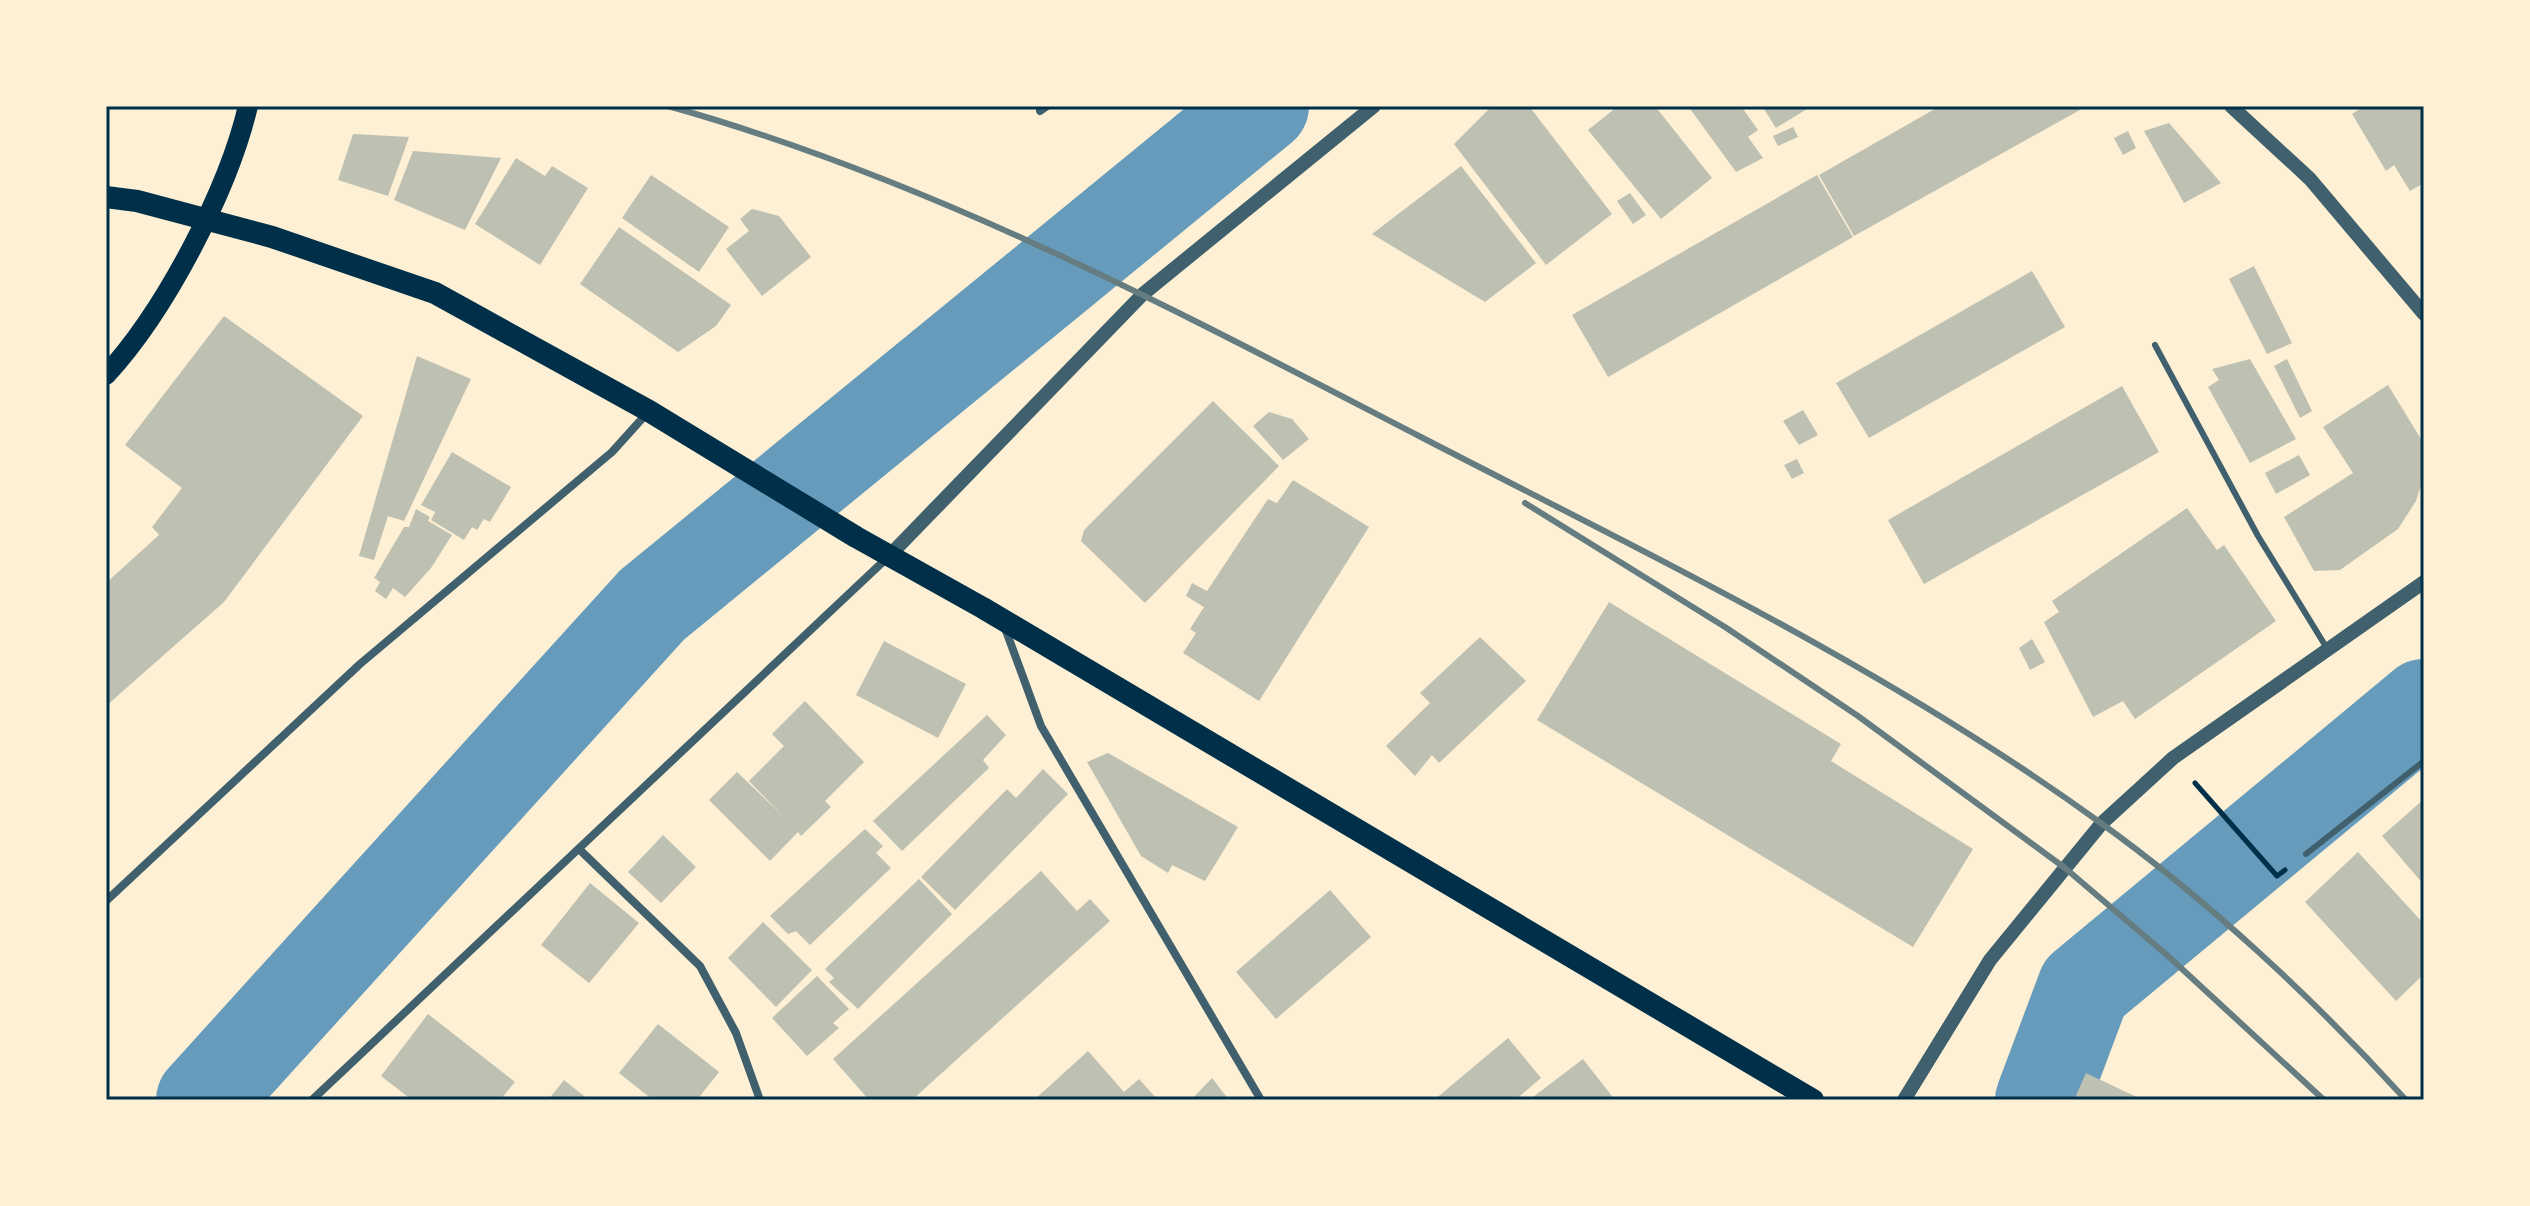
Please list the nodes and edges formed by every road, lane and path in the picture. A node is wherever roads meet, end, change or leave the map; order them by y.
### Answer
1 (248, 106) edge
2 (1374, 106) edge
3 (2231, 106) edge
4 (106, 197) edge
5 (2424, 314) edge
6 (2155, 345) dead end
7 (106, 375) edge
8 (649, 411) junction
9 (891, 554) junction
10 (2424, 582) edge
11 (1002, 620) junction
12 (2328, 650) junction
13 (2424, 761) edge
14 (2201, 790) dead end
15 (580, 850) junction
16 (2306, 854) dead end
17 (2270, 867) dead end
18 (106, 901) edge
19 (312, 1100) edge
20 (760, 1100) edge
21 (1261, 1100) edge
22 (1813, 1100) edge
23 (1904, 1100) edge

1 - 7 main road
2 - 9 street
3 - 5 street
4 - 8 highway
6 - 12 lane
8 - 9 highway
8 - 18 street
9 - 11 highway
9 - 15 street
10 - 12 street
11 - 21 street
11 - 22 highway
12 - 23 street
13 - 16 lane
14 - 17 path
15 - 19 street
15 - 20 street

